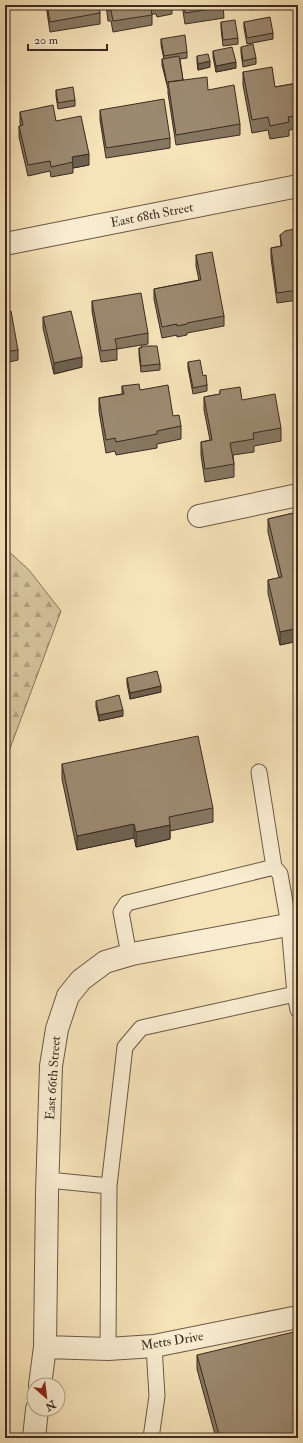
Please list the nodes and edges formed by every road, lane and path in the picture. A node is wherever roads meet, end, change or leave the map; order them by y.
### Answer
1 (298, 186) edge
2 (5, 244) edge
3 (298, 495) edge
4 (199, 516) dead end
5 (259, 772) dead end
6 (274, 867) junction
7 (294, 924) edge
8 (129, 955) junction
9 (296, 994) edge
10 (298, 1010) edge
11 (48, 1180) junction
12 (109, 1186) junction
13 (298, 1317) edge
14 (154, 1346) junction
15 (44, 1347) junction
16 (108, 1349) junction
17 (41, 1377) edge
18 (36, 1417) edge
19 (34, 1438) edge
20 (152, 1438) edge

1 - 2 street, East 68th Street
3 - 4 street
5 - 6 lane
6 - 7 lane
6 - 8 lane
7 - 8 street, East 66th Street
7 - 9 lane
8 - 11 street, East 66th Street
9 - 10 lane
9 - 12 lane
11 - 12 lane
11 - 15 street, East 66th Street
12 - 16 lane
13 - 14 street, Metts Drive
14 - 16 street, Metts Drive
14 - 20 lane
15 - 16 street, Metts Drive
15 - 17 street, East 66th Street
18 - 19 street

